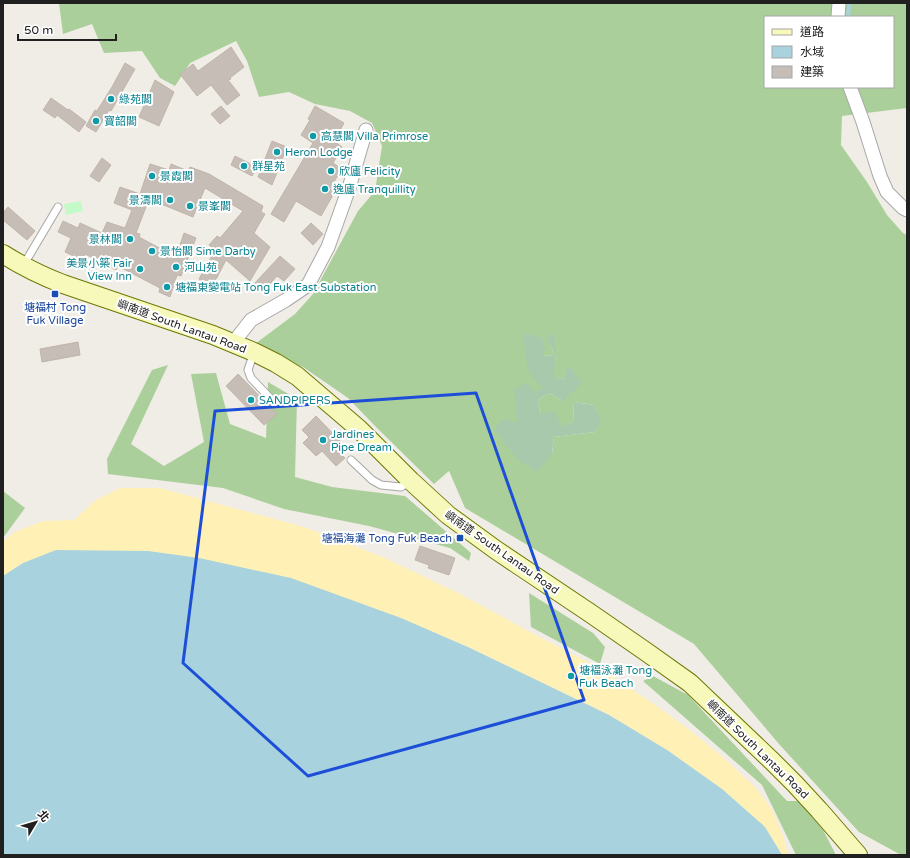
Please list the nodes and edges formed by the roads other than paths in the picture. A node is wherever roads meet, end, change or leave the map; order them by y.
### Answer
1 (839, 3) edge
2 (838, 16) edge
3 (850, 88) edge
4 (366, 130) dead end
5 (58, 208) dead end
6 (907, 210) edge
7 (3, 254) edge
8 (23, 266) junction
9 (233, 343) junction
10 (254, 352) junction
11 (271, 399) dead end
12 (351, 460) dead end
13 (411, 481) junction
14 (858, 855) edge

1 - 2 street
3 - 6 street
4 - 9 street
5 - 8 lane
7 - 8 main road, 嶼南道 South Lantau Road
8 - 9 main road, 嶼南道 South Lantau Road
9 - 10 main road, 嶼南道 South Lantau Road
10 - 11 lane
10 - 13 main road, 嶼南道 South Lantau Road
12 - 13 lane
13 - 14 main road, 嶼南道 South Lantau Road

